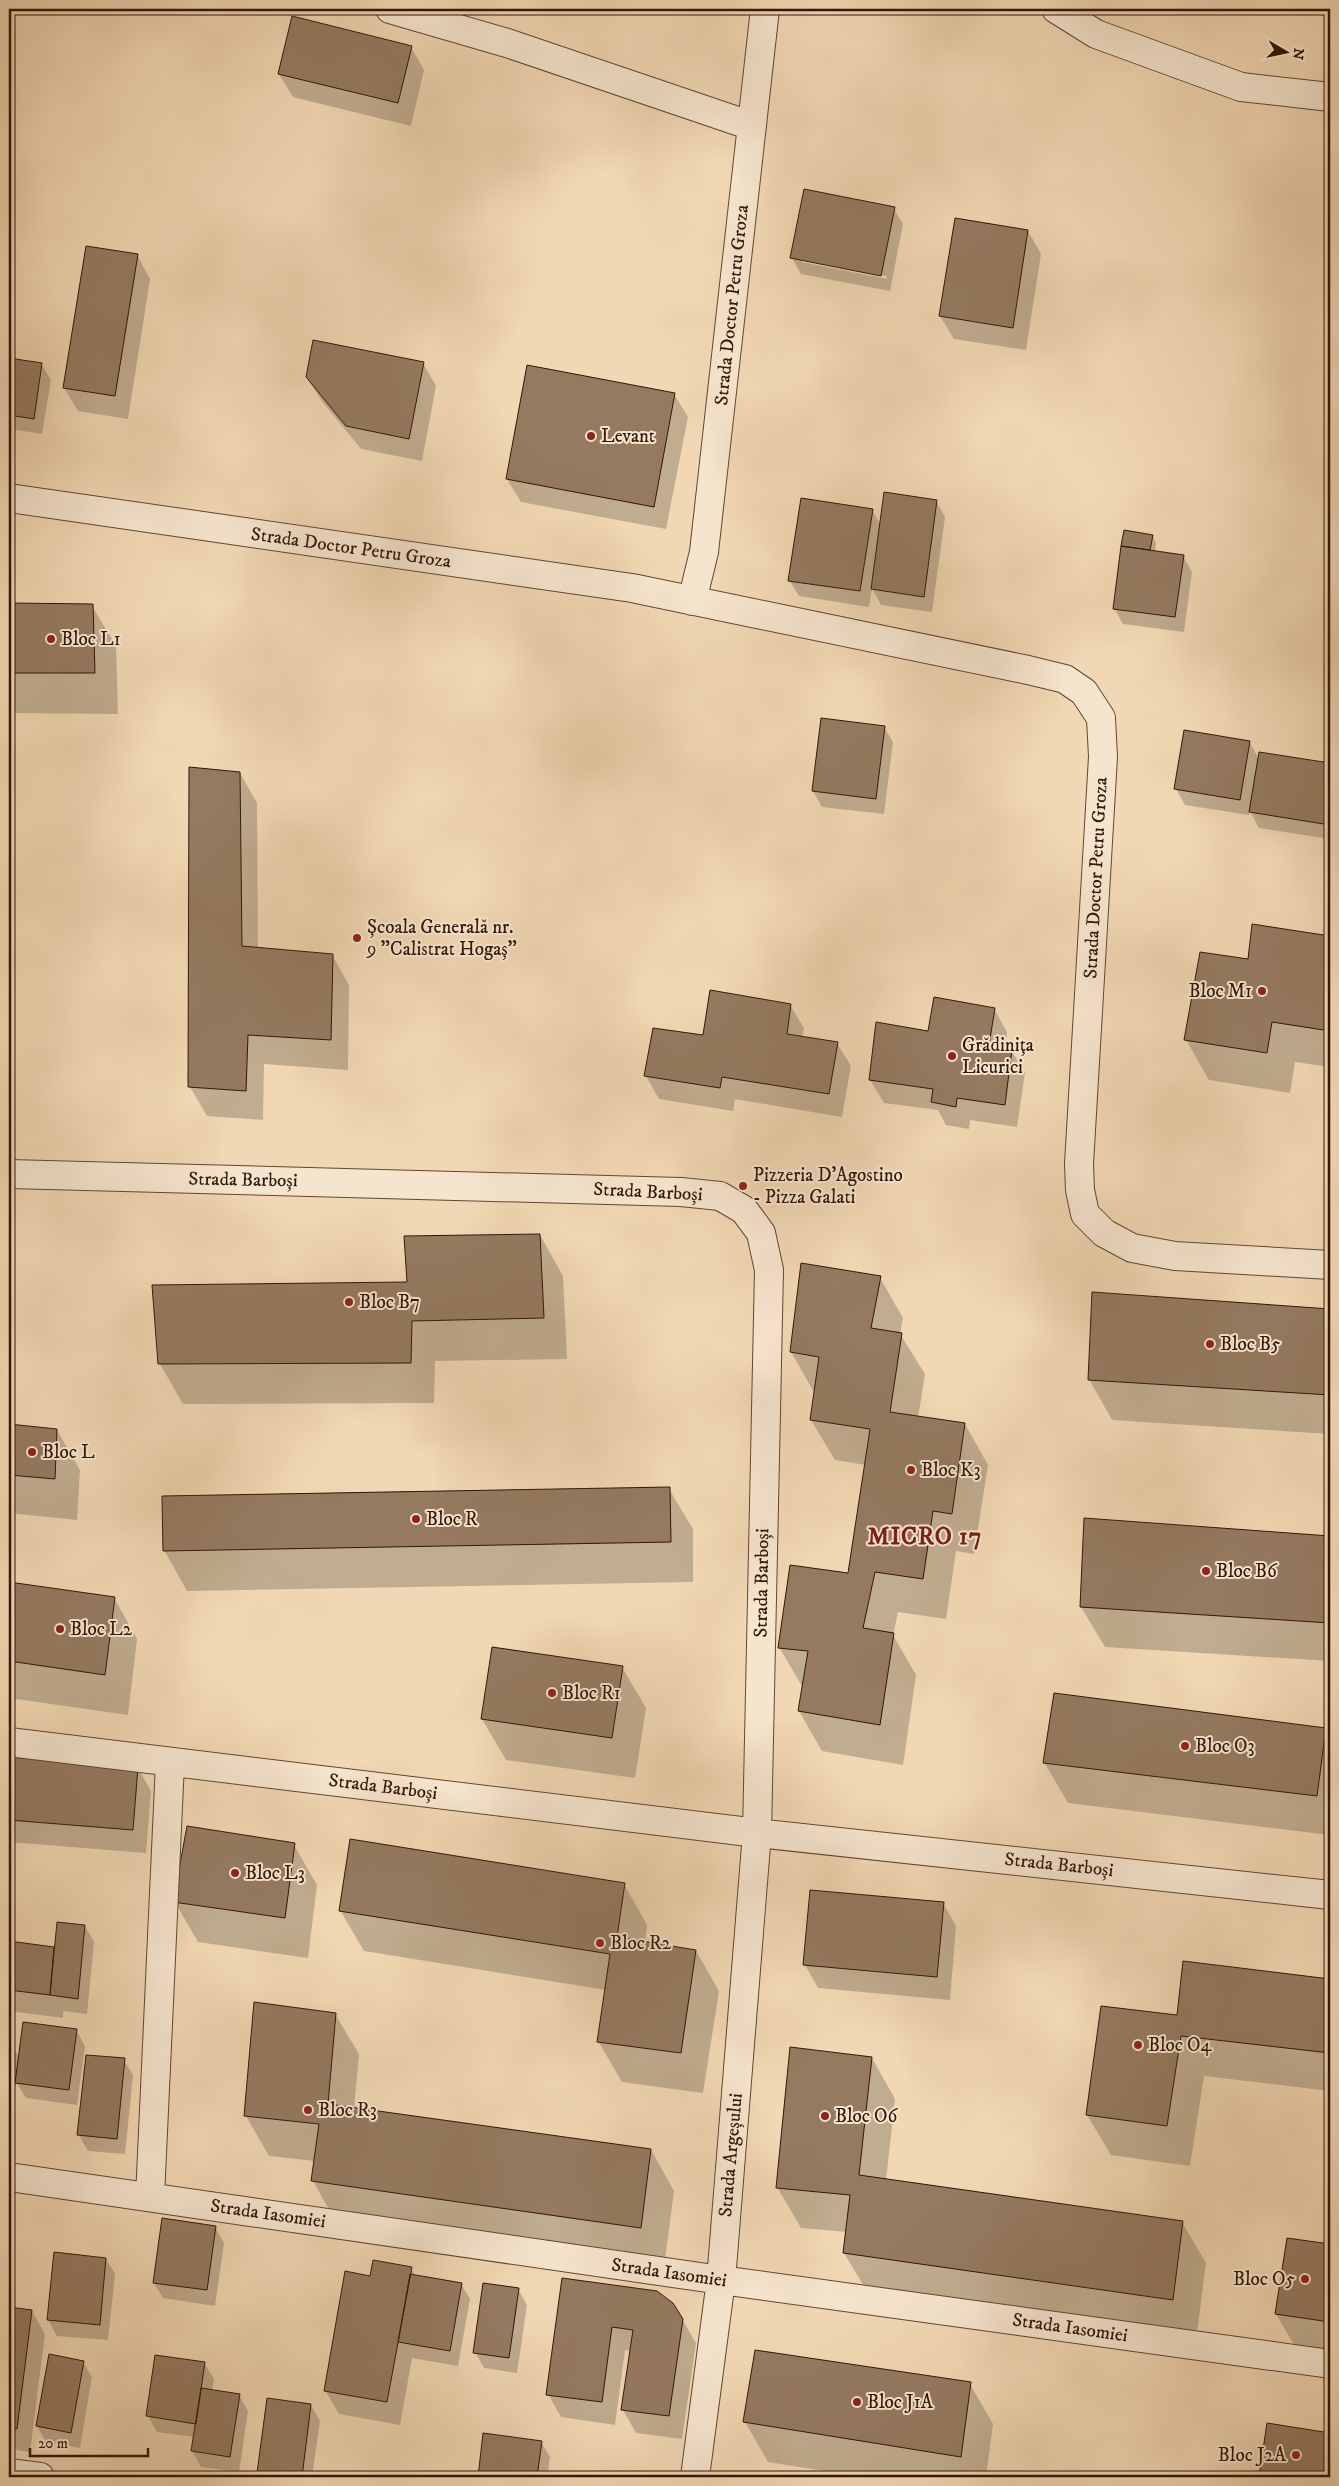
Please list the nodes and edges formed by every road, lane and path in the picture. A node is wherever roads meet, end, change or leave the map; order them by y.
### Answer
1 (390, 9) edge
2 (765, 9) edge
3 (1056, 9) edge
4 (1330, 97) edge
5 (752, 126) junction
6 (9, 498) edge
7 (692, 601) junction
8 (9, 1174) edge
9 (1330, 1265) edge
10 (9, 1742) edge
11 (170, 1762) junction
12 (757, 1833) junction
13 (1330, 1895) edge
14 (9, 2177) edge
15 (150, 2197) junction
16 (721, 2280) junction
17 (1330, 2364) edge
18 (9, 2472) edge
19 (40, 2477) edge
20 (696, 2477) edge

1 - 5 street
2 - 5 street, Strada Doctor Petru Groza
3 - 4 street
5 - 7 street, Strada Doctor Petru Groza
6 - 7 street, Strada Doctor Petru Groza
7 - 9 street, Strada Doctor Petru Groza
8 - 12 street, Strada Barboși
10 - 11 street, Strada Barboși
11 - 12 street, Strada Barboși
11 - 15 street
12 - 13 street, Strada Barboși
12 - 16 street, Strada Argeșului
14 - 15 street, Strada Iasomiei
15 - 16 street, Strada Iasomiei
16 - 17 street, Strada Iasomiei
16 - 20 street, Strada Argeșului
18 - 19 street

